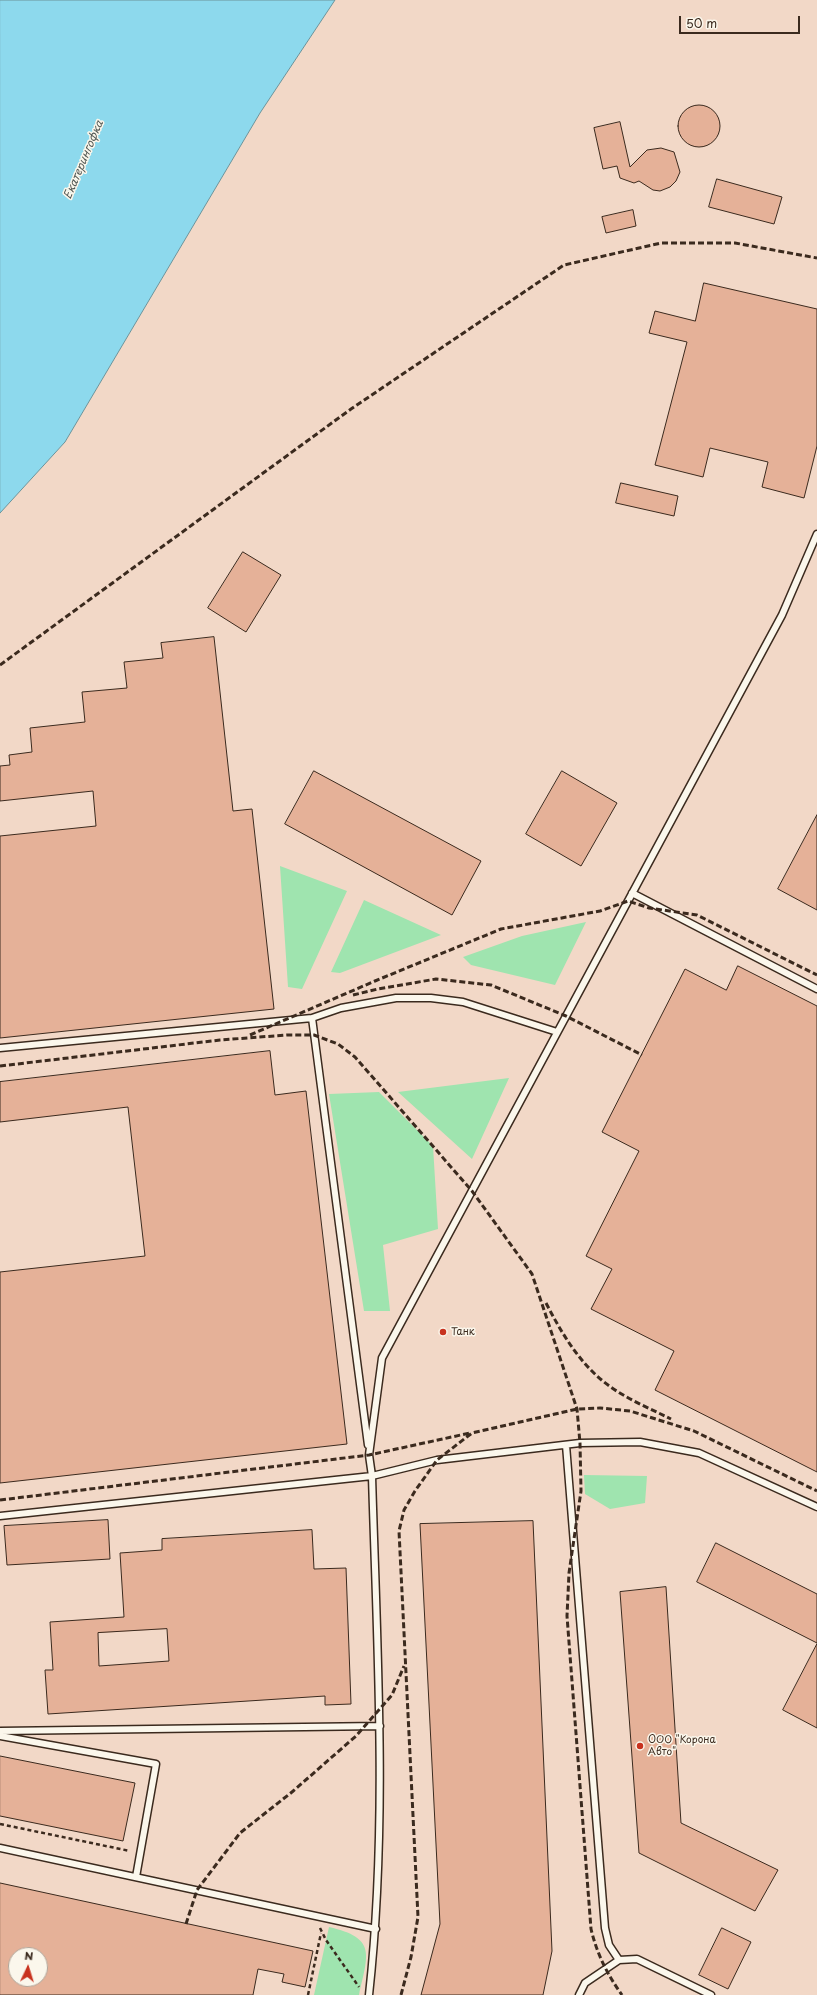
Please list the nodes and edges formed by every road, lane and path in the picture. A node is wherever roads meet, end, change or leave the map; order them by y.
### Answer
1 (817, 534) edge
2 (632, 893) junction
3 (817, 988) edge
4 (312, 1018) junction
5 (557, 1032) junction
6 (0, 1048) edge
7 (566, 1445) junction
8 (370, 1455) junction
9 (372, 1476) junction
10 (817, 1508) edge
11 (0, 1516) edge
12 (380, 1726) junction
13 (0, 1731) edge
14 (0, 1736) edge
15 (0, 1824) edge
16 (0, 1848) edge
17 (141, 1853) junction
18 (136, 1877) junction
19 (318, 1916) junction
20 (376, 1929) junction
21 (321, 1933) junction
22 (619, 1960) junction
23 (360, 1990) dead end
24 (308, 1995) edge
25 (369, 1995) edge
26 (579, 1995) edge
27 (711, 1995) edge

1 - 2 lane
2 - 3 lane
2 - 5 lane
4 - 5 lane
4 - 6 lane
4 - 8 lane
5 - 8 lane
7 - 9 lane
7 - 10 lane
7 - 22 lane
8 - 9 lane
9 - 11 lane
9 - 12 lane
12 - 13 lane
12 - 20 lane
14 - 17 lane
15 - 17 path
16 - 18 lane
17 - 18 lane
18 - 19 lane
19 - 20 lane
19 - 21 path
20 - 25 lane
21 - 23 path
21 - 24 path
22 - 26 lane
22 - 27 lane

